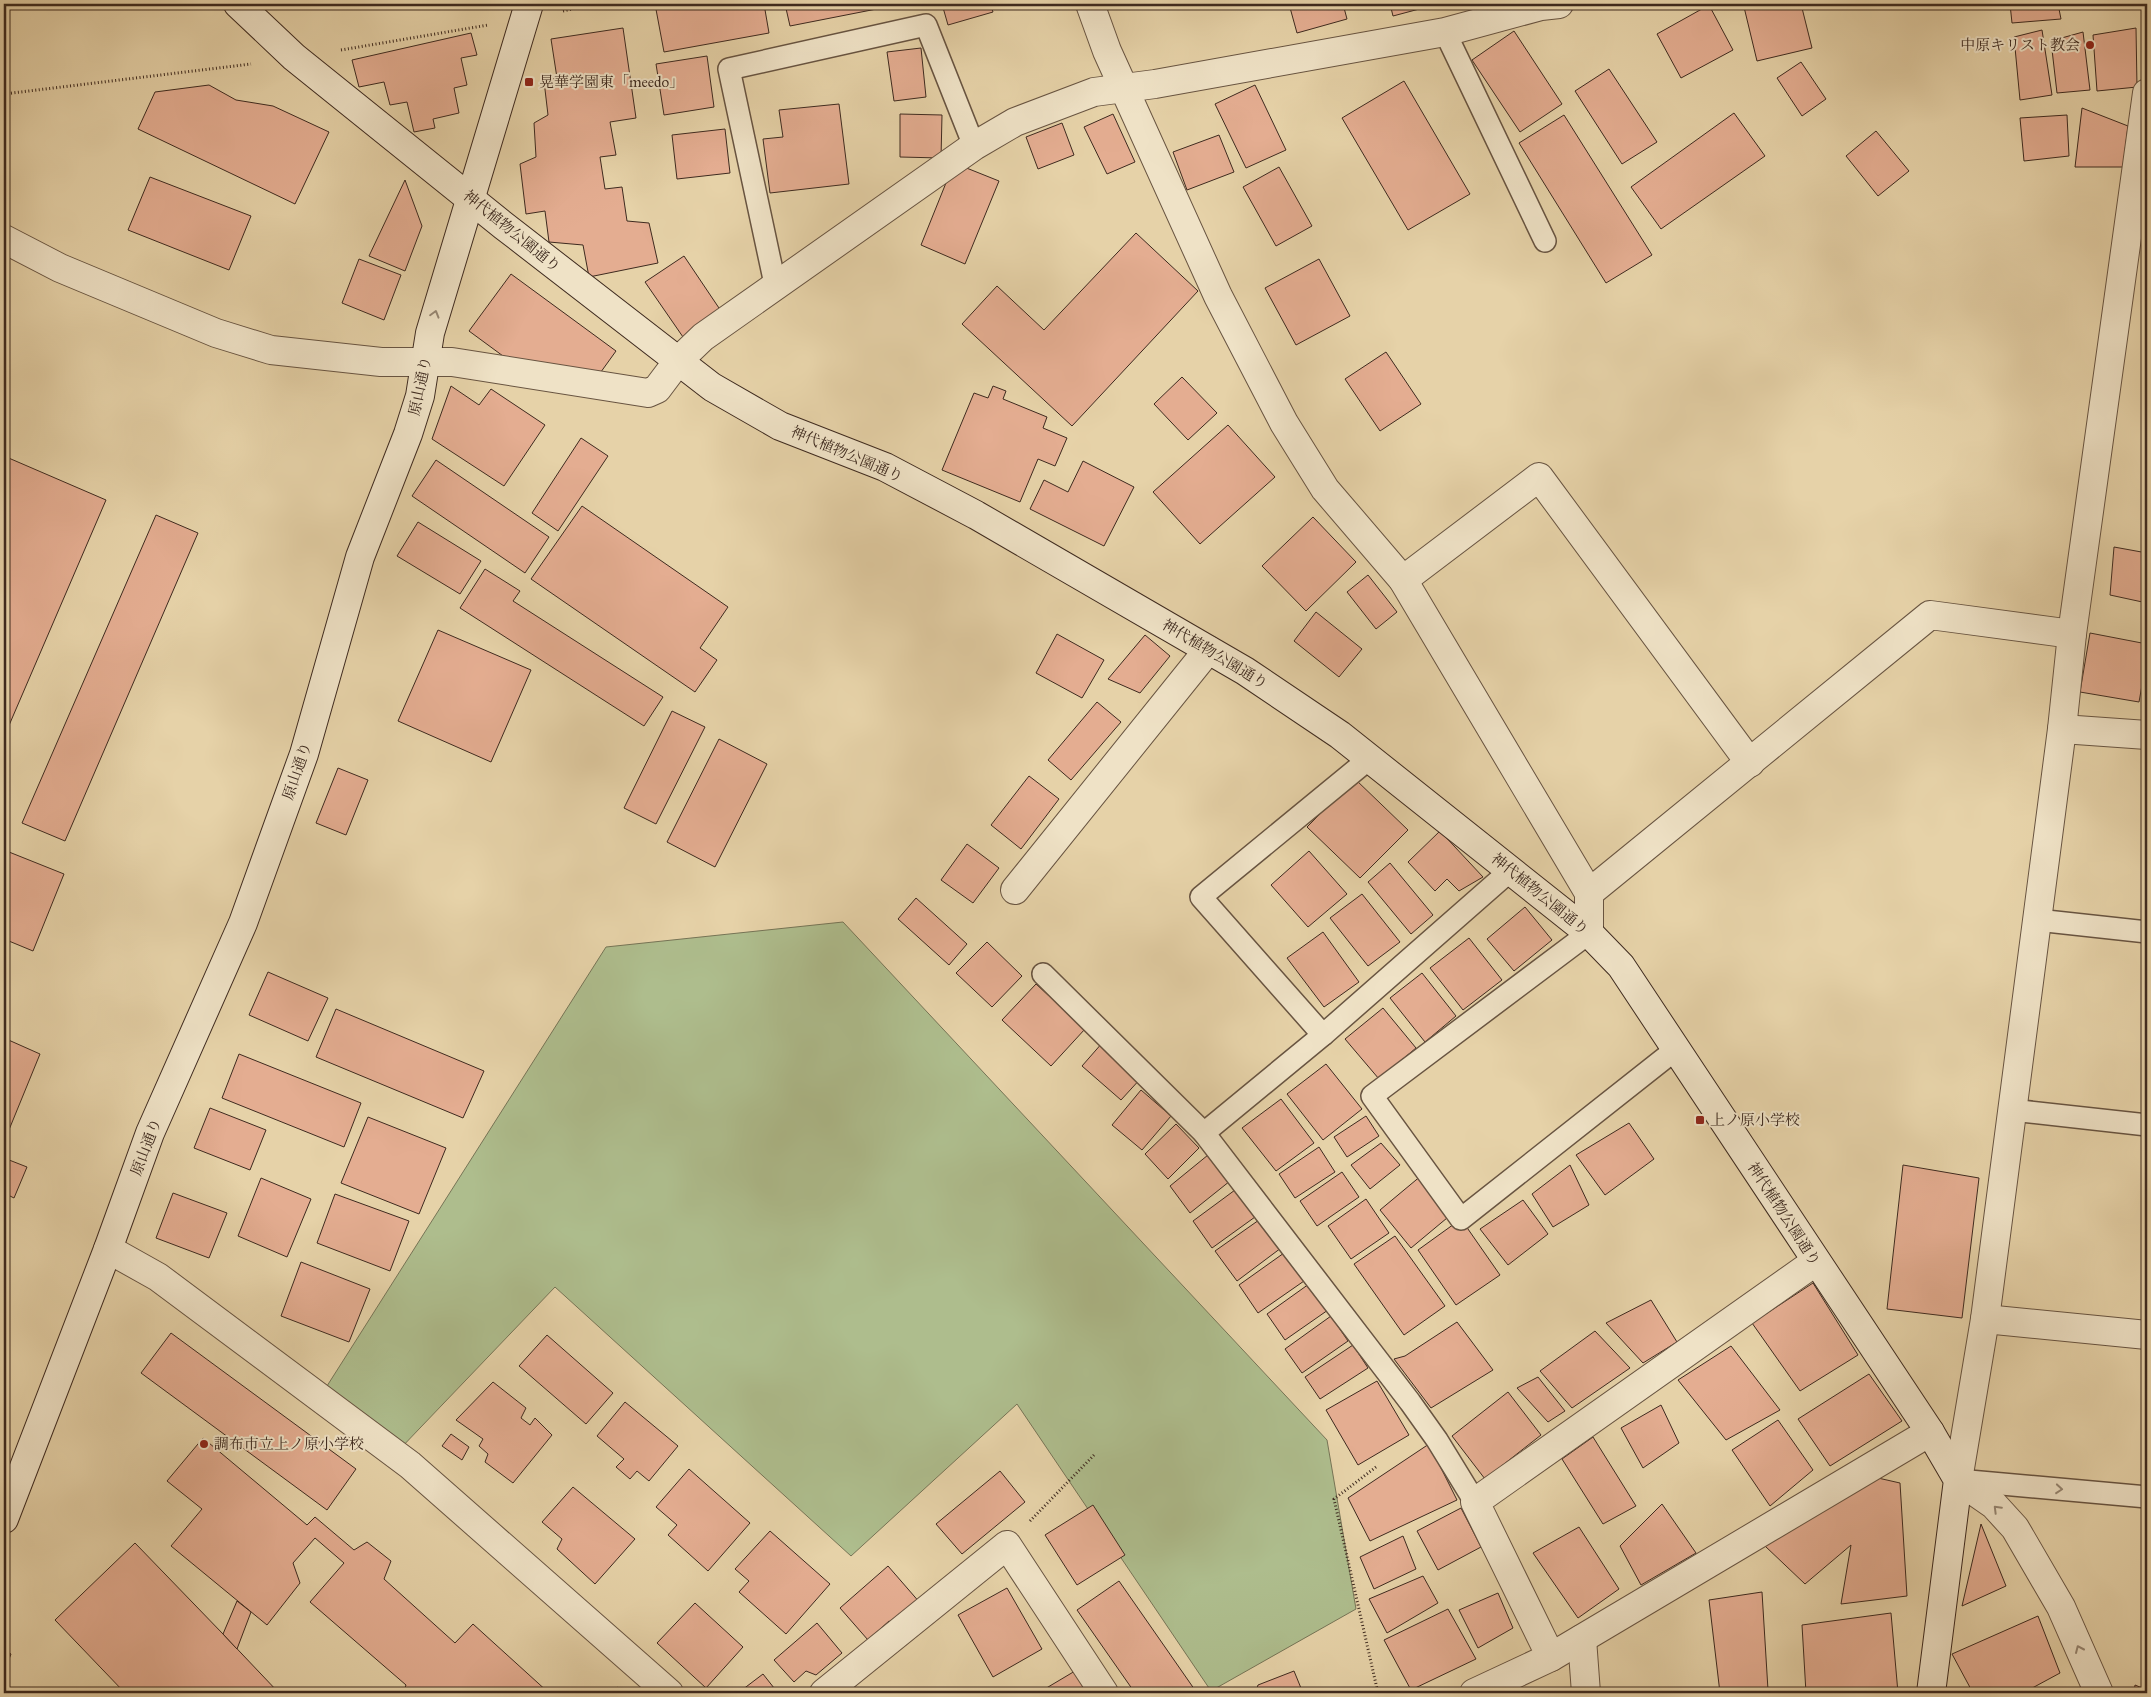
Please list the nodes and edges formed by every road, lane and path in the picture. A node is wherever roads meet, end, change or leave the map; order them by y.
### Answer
1 (238, 4) edge
2 (529, 4) edge
3 (1090, 4) edge
4 (1559, 4) edge
5 (1445, 32) junction
6 (1123, 87) junction
7 (2147, 92) edge
8 (974, 146) junction
9 (2141, 172) edge
10 (470, 197) junction
11 (4, 239) edge
12 (1546, 242) dead end
13 (775, 284) junction
14 (678, 361) junction
15 (426, 362) junction
16 (1403, 580) junction
17 (2072, 634) junction
18 (1208, 650) junction
19 (2062, 729) junction
20 (2147, 735) edge
21 (1369, 759) junction
22 (1750, 763) junction
23 (1512, 870) junction
24 (1015, 890) dead end
25 (1589, 893) junction
26 (2036, 920) junction
27 (2147, 932) edge
28 (1589, 933) junction
29 (1043, 974) dead end
30 (1323, 1035) junction
31 (1676, 1050) junction
32 (2012, 1110) junction
33 (2147, 1126) edge
34 (1204, 1133) junction
35 (108, 1250) junction
36 (1815, 1262) junction
37 (1984, 1319) junction
38 (2147, 1335) edge
39 (1930, 1432) junction
40 (1094, 1455) dead end
41 (1376, 1467) dead end
42 (1958, 1480) junction
43 (2147, 1497) edge
44 (1474, 1502) junction
45 (4, 1519) edge
46 (1007, 1544) junction
47 (1582, 1638) junction
48 (1551, 1657) junction
49 (668, 1693) edge
50 (824, 1693) edge
51 (1104, 1693) edge
52 (1378, 1693) edge
53 (1474, 1693) edge
54 (1586, 1693) edge
55 (1932, 1693) edge
56 (2099, 1693) edge

1 - 10 street, 神代植物公園通り
2 - 10 street, 原山通り
3 - 6 street
4 - 5 street
5 - 6 street
5 - 12 lane
6 - 8 street
6 - 16 street
7 - 9 street
8 - 13 street
8 - 13 lane
9 - 17 street
10 - 14 street, 神代植物公園通り
15 -> 10 street, 原山通り
11 - 15 street
13 - 14 street
14 - 15 street
14 - 18 street, 神代植物公園通り
15 - 35 street, 原山通り
16 - 22 street
16 - 25 street
17 - 19 street
17 - 22 street
18 - 21 street, 神代植物公園通り
18 - 24 street
19 - 20 street
19 - 26 street
21 - 23 street, 神代植物公園通り
21 - 30 lane
22 - 25 street
23 - 28 street, 神代植物公園通り
23 - 30 lane
25 - 28 street
26 - 27 lane
26 - 32 street
28 - 31 street, 神代植物公園通り
28 - 31 lane
29 - 34 lane
30 - 34 lane
31 - 36 street, 神代植物公園通り
32 - 33 lane
32 - 37 street
34 - 44 lane
35 - 45 street, 原山通り
35 - 49 street
36 - 39 street, 神代植物公園通り
36 - 44 street
37 - 38 street
37 - 42 street
39 - 42 street, 神代植物公園通り
39 - 47 street
40 - 46 path
41 - 52 path
42 -> 43 lane
42 - 55 street
56 -> 42 street
44 - 48 street
46 - 50 street
46 - 51 street
47 - 48 street
47 - 54 street
48 - 53 street

